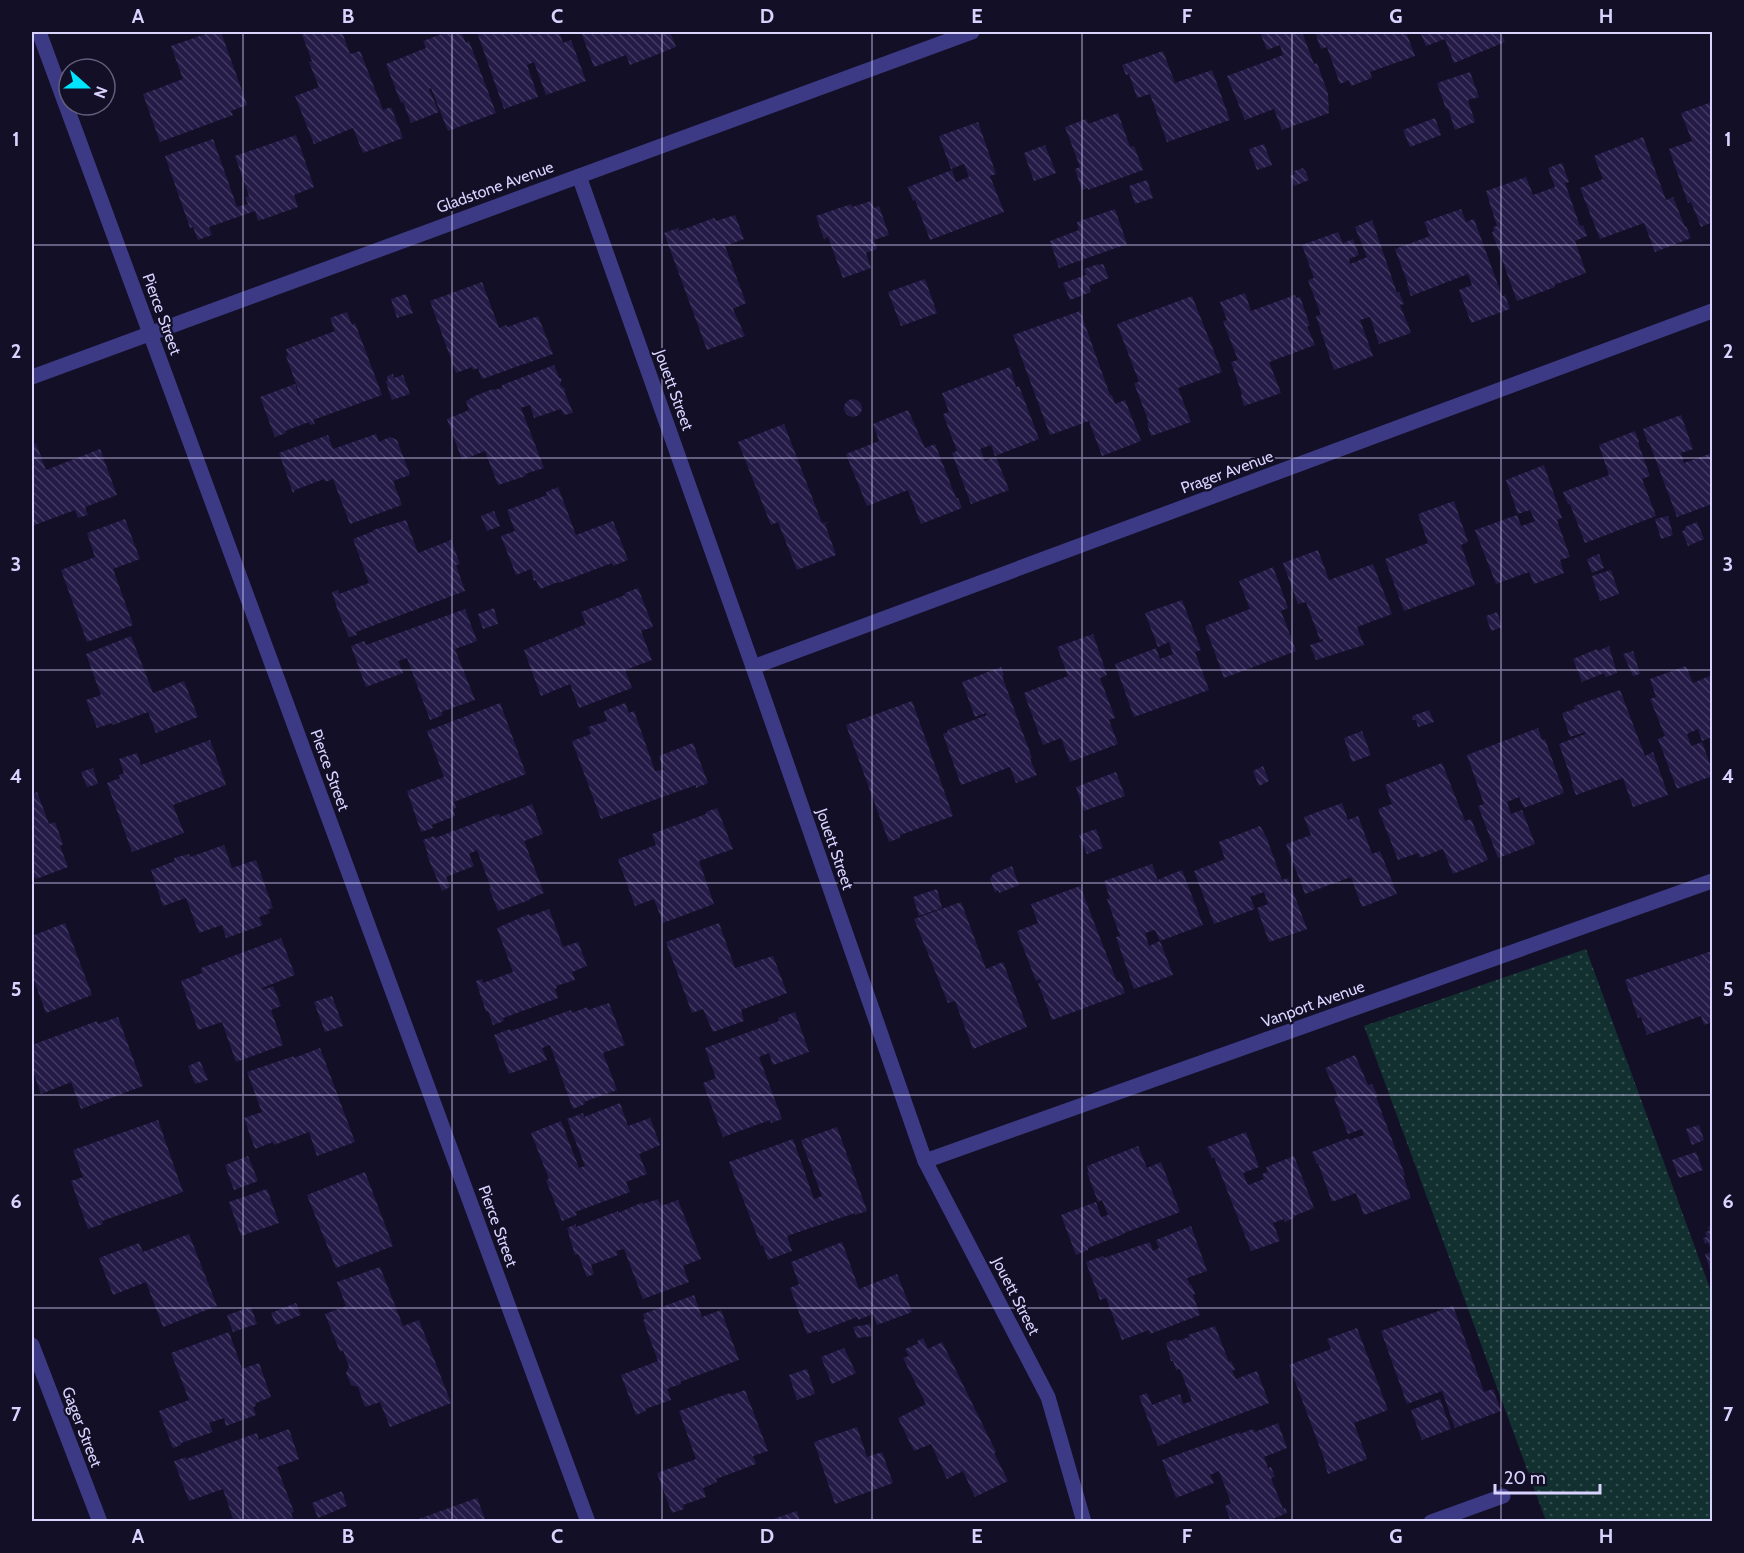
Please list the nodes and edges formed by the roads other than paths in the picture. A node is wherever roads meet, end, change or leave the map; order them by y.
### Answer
1 (39, 32) edge
2 (972, 32) edge
3 (579, 176) junction
4 (1713, 311) edge
5 (150, 333) junction
6 (32, 377) edge
7 (753, 667) junction
8 (1713, 880) edge
9 (925, 1161) junction
10 (32, 1346) edge
11 (1503, 1496) dead end
12 (100, 1521) edge
13 (588, 1521) edge
14 (1084, 1521) edge
15 (1431, 1521) edge

1 - 5 street, Pierce Street
2 - 3 street, Gladstone Avenue
3 - 5 street, Gladstone Avenue
3 - 7 street, Jouett Street
4 - 7 street, Prager Avenue
5 - 6 street, Gladstone Avenue
5 - 13 street, Pierce Street
7 - 9 street, Jouett Street
8 - 9 street, Vanport Avenue
9 - 14 street, Jouett Street
10 - 12 street, Gager Street
11 - 15 street

